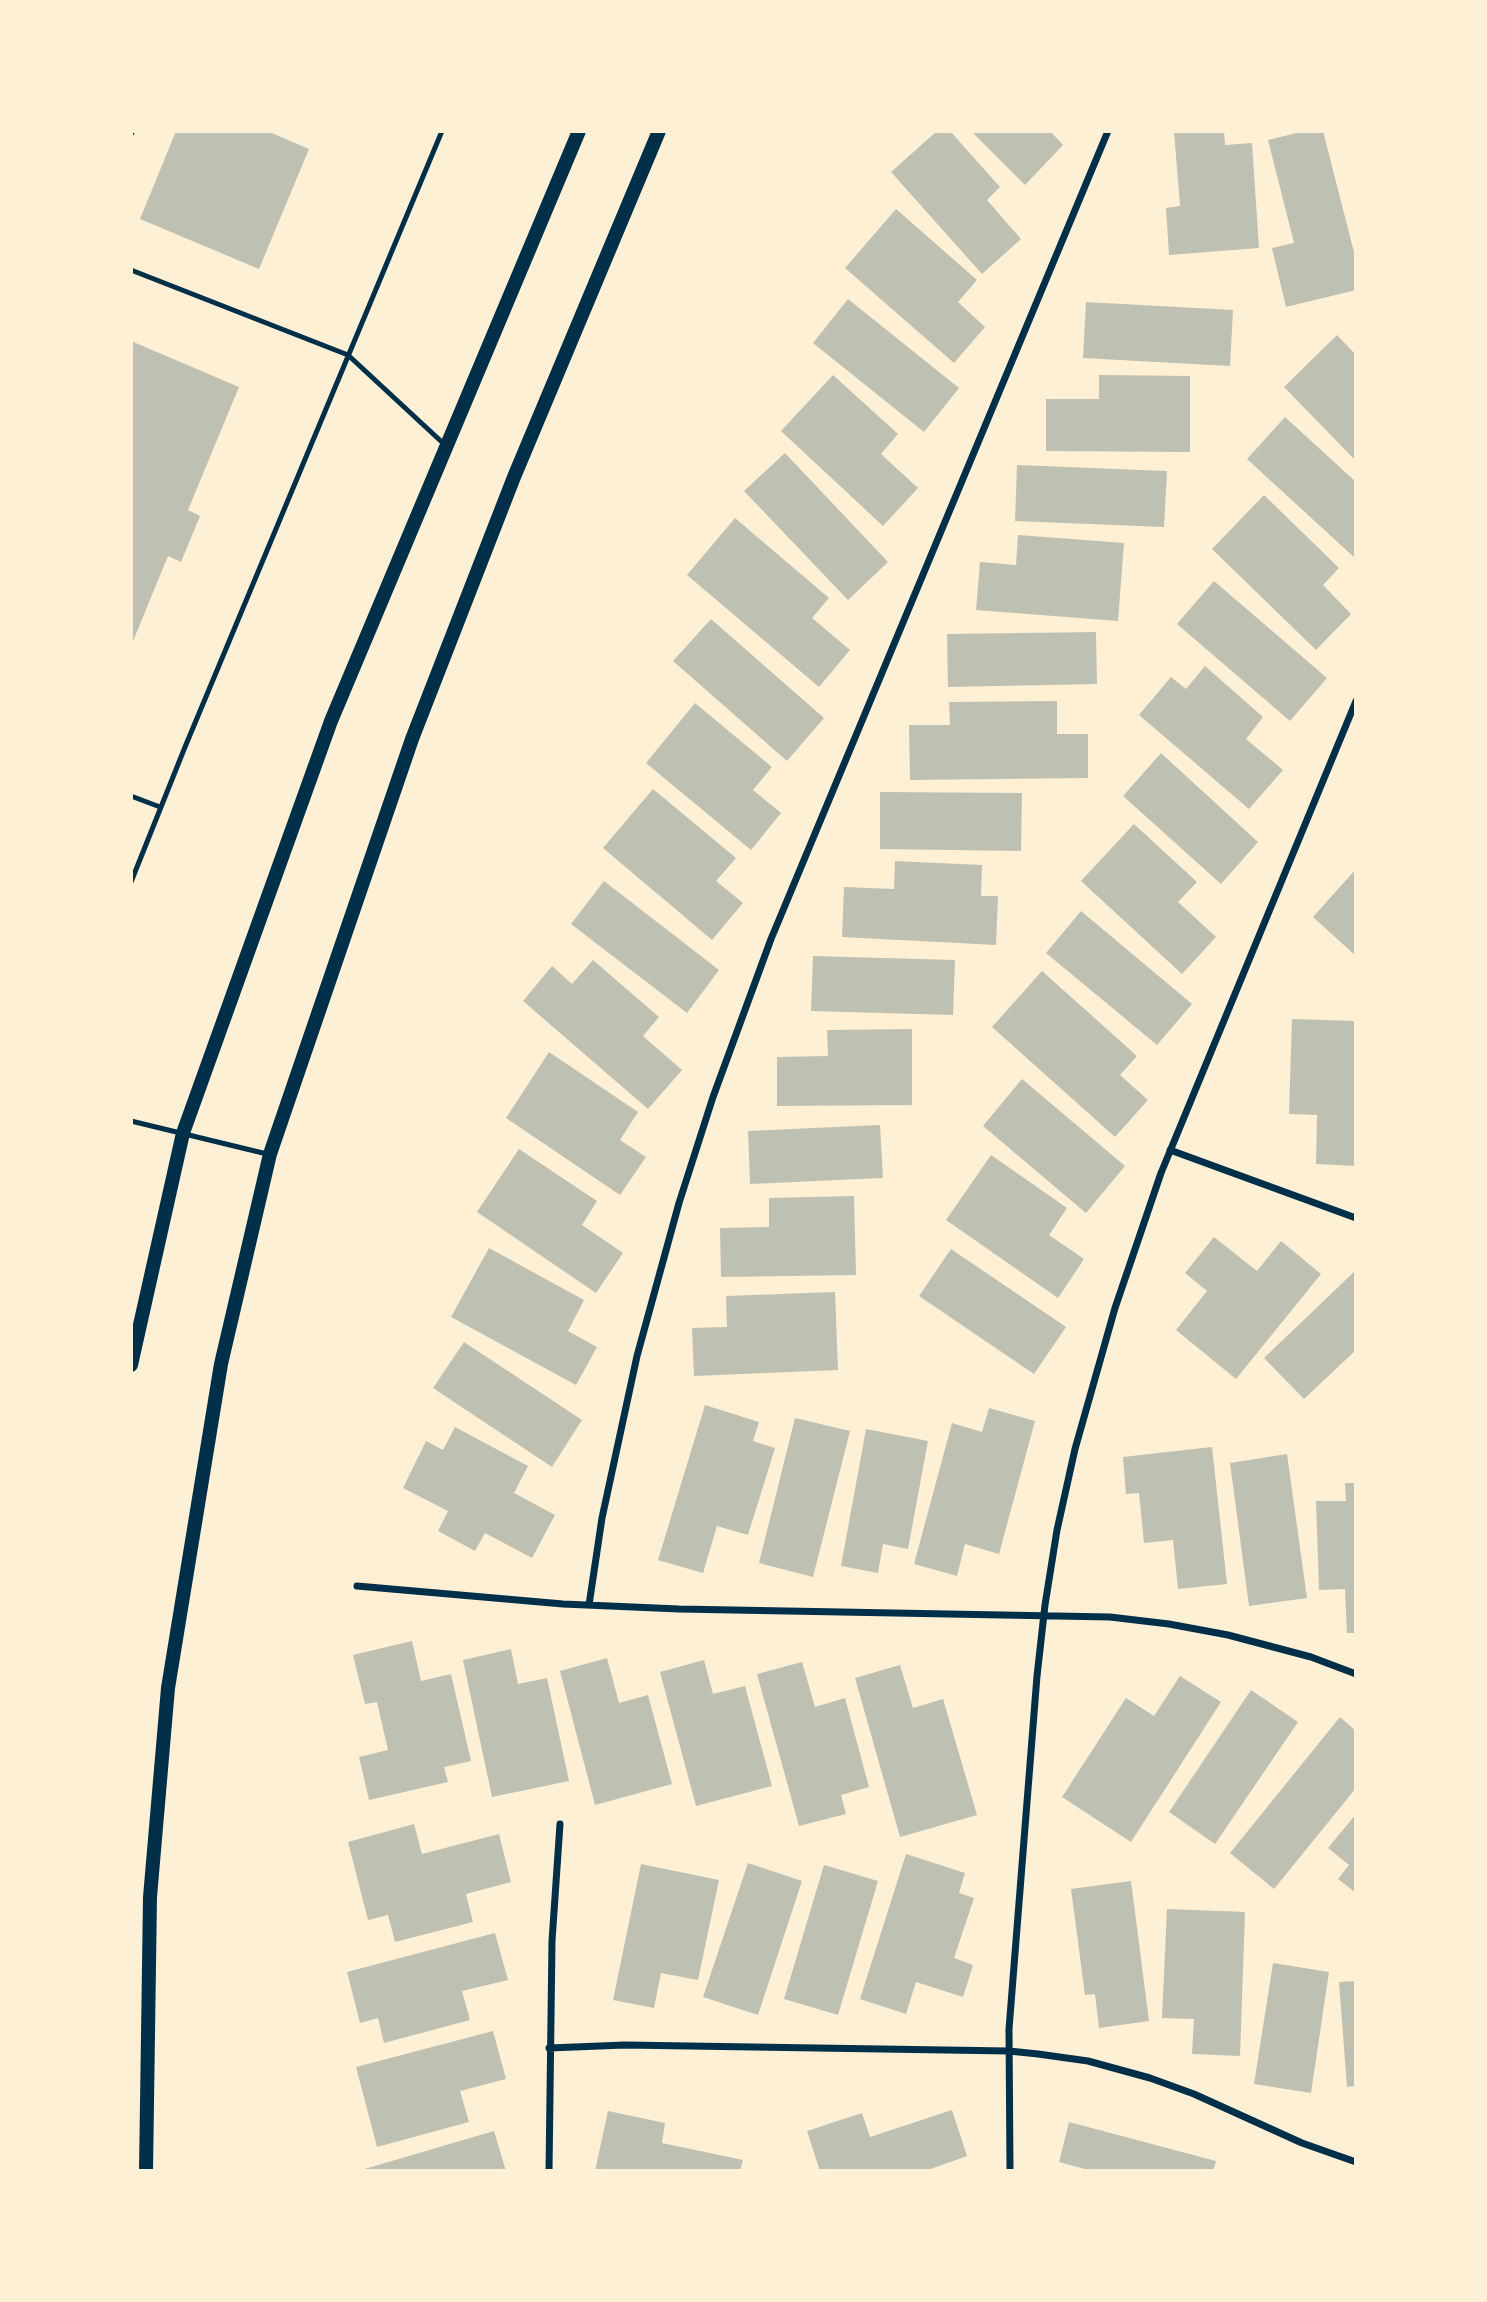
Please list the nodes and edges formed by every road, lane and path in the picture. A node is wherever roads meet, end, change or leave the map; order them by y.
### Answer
1 (442, 131) edge
2 (579, 131) edge
3 (659, 131) edge
4 (1108, 131) edge
5 (131, 270) edge
6 (348, 355) junction
7 (447, 446) junction
8 (1356, 701) edge
9 (1352, 719) edge
10 (131, 796) edge
11 (160, 807) junction
12 (131, 882) edge
13 (131, 1121) edge
14 (183, 1133) junction
15 (1170, 1150) junction
16 (270, 1154) junction
17 (1356, 1218) edge
18 (131, 1365) edge
19 (357, 1586) dead end
20 (589, 1605) junction
21 (1044, 1616) junction
22 (1356, 1674) edge
23 (560, 1824) dead end
24 (549, 2048) junction
25 (1009, 2051) junction
26 (1356, 2162) edge
27 (146, 2171) edge
28 (549, 2171) edge
29 (1010, 2171) edge

1 - 6 lane
2 - 7 main road
3 - 16 main road
4 - 20 street
5 - 6 lane
6 - 7 lane
6 - 11 lane
7 - 14 main road
8 - 9 street
9 - 15 street
10 - 11 lane
11 - 12 lane
13 - 14 lane
14 - 16 lane
14 - 18 main road
15 - 17 street
15 - 21 street
16 - 27 main road
19 - 20 street
20 - 21 street
21 - 22 street
21 - 25 street
23 - 24 street
24 - 25 street
24 - 28 street
25 - 26 street
25 - 29 street

